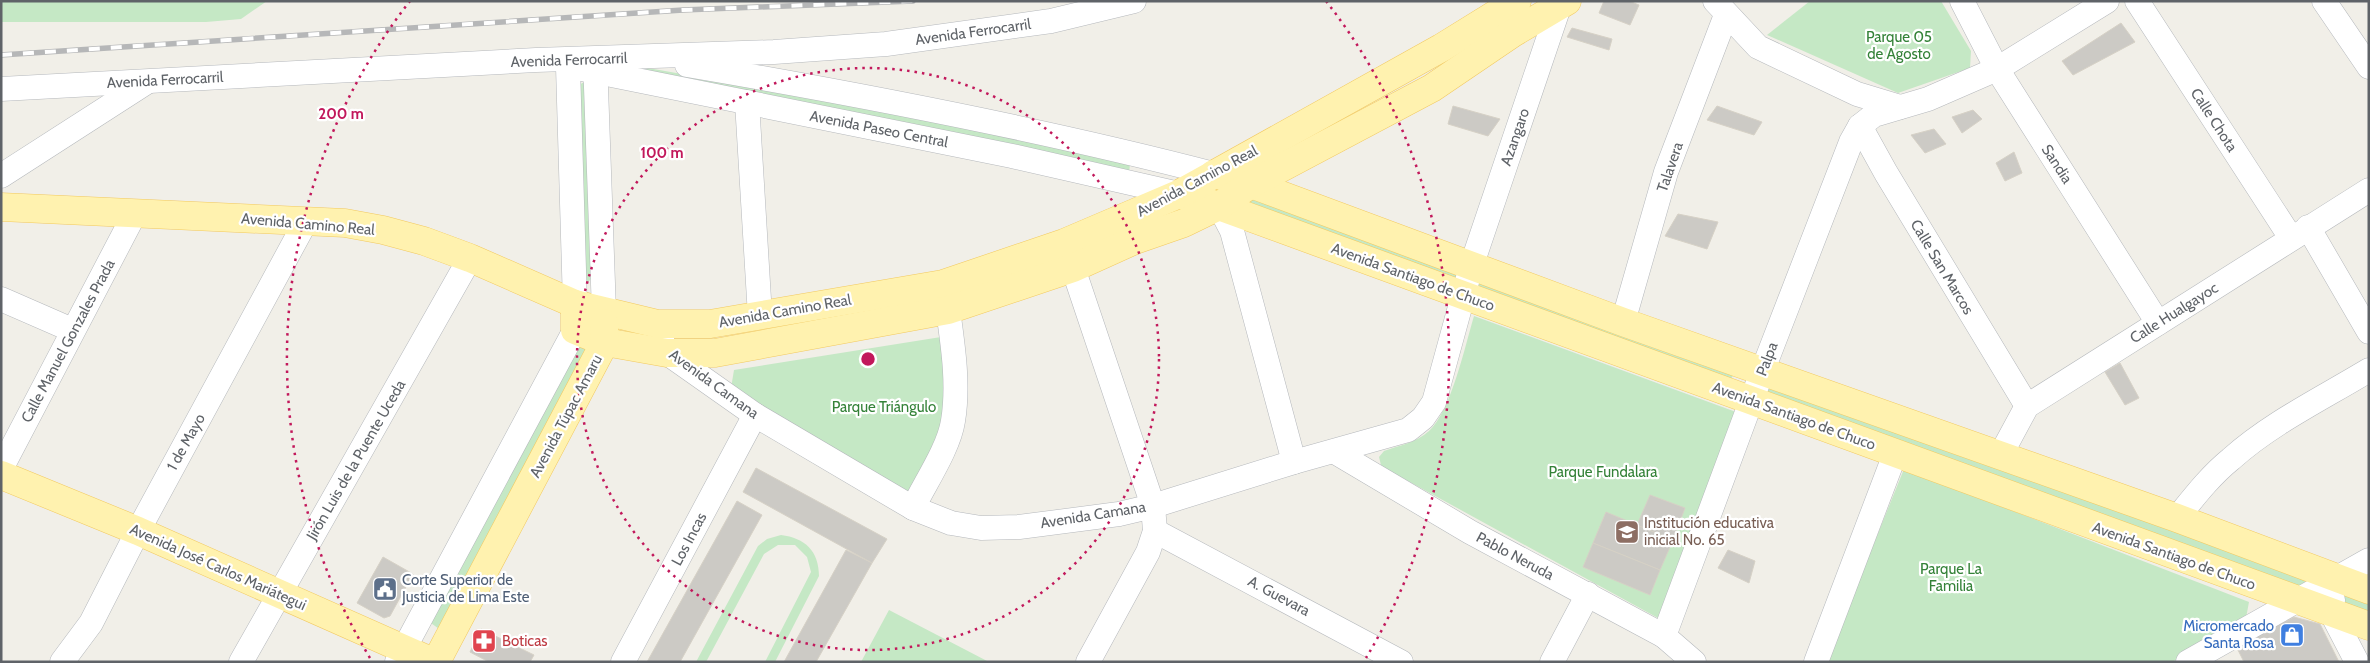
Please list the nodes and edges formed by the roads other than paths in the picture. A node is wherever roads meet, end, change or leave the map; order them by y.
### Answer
1 (1134, 1) edge
2 (1517, 1) edge
3 (1962, 1) edge
4 (2107, 1) edge
5 (2137, 1) edge
6 (2324, 1) edge
7 (1563, 4) edge
8 (1720, 8) edge
9 (639, 57) junction
10 (536, 60) junction
11 (596, 65) junction
12 (568, 66) junction
13 (2369, 67) edge
14 (1997, 69) junction
15 (149, 81) junction
16 (1, 89) edge
17 (747, 102) junction
18 (1900, 107) junction
19 (1860, 126) junction
20 (1214, 174) junction
21 (1, 176) edge
22 (1250, 184) junction
23 (2369, 190) edge
24 (1178, 194) junction
25 (1219, 206) junction
26 (1, 207) edge
27 (135, 213) junction
28 (306, 221) junction
29 (2300, 233) junction
30 (470, 258) junction
31 (1471, 267) junction
32 (1073, 268) junction
33 (1462, 295) junction
34 (1, 299) edge
35 (948, 310) junction
36 (604, 312) junction
37 (760, 316) junction
38 (575, 317) junction
39 (1623, 322) junction
40 (2158, 323) junction
41 (658, 324) junction
42 (72, 330) junction
43 (2369, 332) edge
44 (605, 342) junction
45 (667, 352) junction
46 (2369, 370) edge
47 (1762, 372) junction
48 (1752, 401) junction
49 (2026, 406) junction
50 (755, 415) junction
51 (1335, 452) junction
52 (1895, 454) junction
53 (2000, 456) junction
54 (1294, 462) junction
55 (1, 469) edge
56 (1, 475) edge
57 (1153, 506) junction
58 (913, 508) junction
59 (2177, 518) junction
60 (138, 531) junction
61 (1155, 531) junction
62 (2369, 560) edge
63 (2337, 579) junction
64 (2369, 590) edge
65 (280, 594) junction
66 (1588, 594) junction
67 (2299, 601) junction
68 (2330, 612) junction
69 (2369, 626) edge
70 (1664, 636) junction
71 (400, 655) edge
72 (1090, 661) edge
73 (62, 662) edge
74 (241, 662) edge
75 (434, 662) edge
76 (623, 662) edge
77 (1401, 662) edge
78 (1552, 662) edge
79 (1694, 662) edge
80 (1816, 662) edge
81 (2188, 662) edge
82 (2357, 662) edge

1 - 9 street, Avenida Ferrocarril
2 - 20 main road, Avenida Camino Real
3 - 14 street, Sandia
4 - 14 street
5 - 29 street, Calle Chota
6 - 13 street
7 - 22 main road, Avenida Camino Real
7 - 31 street, Azangaro
8 - 18 street
8 - 39 street, Talavera
9 - 11 street, Avenida Ferrocarril
9 - 20 street, Avenida Paseo Central
10 - 11 street, Avenida Ferrocarril
10 - 12 street, Avenida Paseo Central
10 - 15 street, Avenida Ferrocarril
11 - 12 street, Avenida Paseo Central
11 - 17 street, Avenida Paseo Central
11 - 36 street, Avenida Túpac Amaru
12 - 38 street
14 - 18 street
14 - 40 street, Sandia
15 - 16 street, Avenida Ferrocarril
15 - 21 street
17 - 24 street, Avenida Paseo Central
17 - 37 street
18 - 19 street
19 - 47 street, Palpa
19 - 49 street, Calle San Marcos
20 - 22 main road, Avenida Paseo Central
20 - 24 main road, Avenida Camino Real
22 - 25 main road, Avenida Camino Real
22 - 31 main road, Avenida Santiago de Chuco
23 - 29 street, Calle Hualgayoc
24 - 25 main road, Avenida Paseo Central
24 - 37 main road, Avenida Camino Real
25 - 32 main road, Avenida Camino Real
25 - 33 main road, Avenida Santiago de Chuco
25 - 54 street
26 - 27 main road, Avenida Camino Real
27 - 28 main road, Avenida Camino Real
27 - 42 street, Calle Manuel Gonzales Prada
28 - 30 main road, Avenida Camino Real
28 - 60 street, 1 de Mayo
29 - 40 street, Calle Hualgayoc
29 - 43 street, Calle Chota
30 - 38 main road, Avenida Camino Real
30 - 65 street, Jirón Luis de la Puente Uceda
31 - 33 street, Avenida Camana
31 - 39 main road, Avenida Santiago de Chuco
32 - 35 main road, Avenida Camino Real
32 - 57 street
33 - 48 main road, Avenida Santiago de Chuco
33 - 51 street, Avenida Camana
34 - 42 street
35 - 45 main road, Avenida Camino Real
35 - 58 street
36 - 38 main road, Avenida Camino Real
36 - 41 main road, Avenida Camino Real
36 - 44 main road, Avenida Túpac Amaru
37 - 41 main road, Avenida Camino Real
38 - 44 main road, Avenida Camino Real
38 - 71 street
39 - 47 main road, Avenida Santiago de Chuco
40 - 49 street, Calle Hualgayoc
41 - 45 street, Avenida Camana
42 - 55 street, Calle Manuel Gonzales Prada
44 - 45 main road, Avenida Camino Real
44 - 75 main road, Avenida Túpac Amaru
45 - 50 street, Avenida Camana
46 - 59 street
47 - 48 street, Palpa
47 - 53 main road, Avenida Santiago de Chuco
48 - 52 main road, Avenida Santiago de Chuco
48 - 70 street, Palpa
49 - 53 street
50 - 58 street, Avenida Camana
50 - 76 street, Los Incas
51 - 54 street, Avenida Camana
51 - 66 street, Pablo Neruda
52 - 67 main road, Avenida Santiago de Chuco
52 - 80 street
53 - 59 main road, Avenida Santiago de Chuco
54 - 57 street, Avenida Camana
56 - 60 main road, Avenida José Carlos Mariátegui
57 - 58 street, Avenida Camana
57 - 61 street
59 - 63 main road, Avenida Santiago de Chuco
60 - 65 main road, Avenida José Carlos Mariátegui
60 - 73 street, 1 de Mayo
61 - 72 street
61 - 77 street, A. Guevara
62 - 63 street
63 - 64 main road, Avenida Santiago de Chuco
63 - 67 street
63 - 68 street
65 - 71 main road, Avenida José Carlos Mariátegui
65 - 74 street, Jirón Luis de la Puente Uceda
66 - 70 street, Pablo Neruda
66 - 78 street
67 - 68 main road, Avenida Santiago de Chuco
67 - 81 street
68 - 69 main road, Avenida Santiago de Chuco
68 - 82 street
70 - 79 street, Pablo Neruda
71 - 75 main road, Avenida José Carlos Mariátegui

